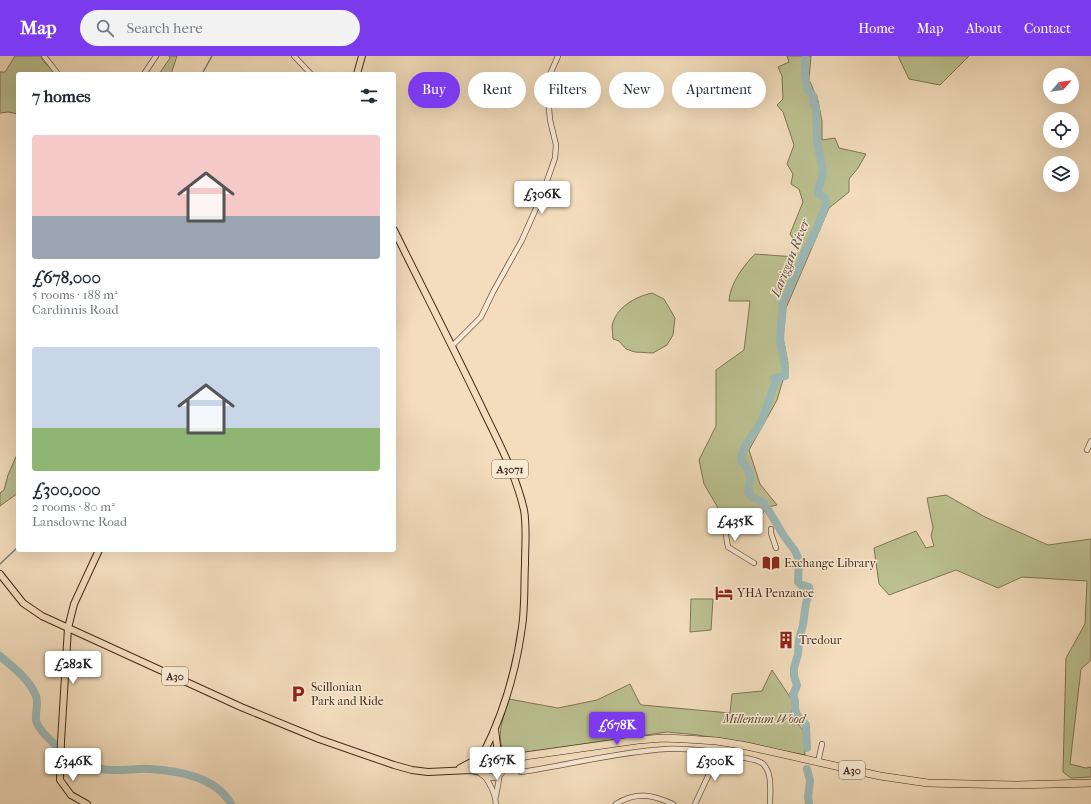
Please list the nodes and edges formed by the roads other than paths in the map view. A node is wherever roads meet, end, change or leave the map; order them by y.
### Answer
1 (44, 56) edge
2 (156, 56) edge
3 (294, 56) edge
4 (362, 56) edge
5 (558, 56) edge
6 (56, 72) edge
7 (145, 72) edge
8 (309, 72) edge
9 (358, 72) edge
10 (396, 234) edge
11 (452, 346) junction
12 (1091, 441) edge
13 (1087, 450) dead end
14 (720, 523) dead end
15 (771, 529) dead end
16 (776, 548) dead end
17 (98, 552) edge
18 (754, 563) dead end
19 (0, 574) edge
20 (68, 628) junction
21 (495, 728) junction
22 (822, 744) dead end
23 (715, 752) junction
24 (499, 754) junction
25 (482, 756) junction
26 (526, 756) junction
27 (818, 762) junction
28 (457, 770) junction
29 (502, 771) junction
30 (521, 772) dead end
31 (482, 773) junction
32 (1091, 783) edge
33 (495, 797) junction
34 (87, 804) edge
35 (496, 804) edge
36 (616, 804) edge
37 (673, 804) edge
38 (695, 804) edge
39 (770, 804) edge

1 - 6 street
2 - 7 street
3 - 8 street
4 - 9 main road
5 - 11 street
10 - 11 main road, A3071
11 - 21 main road, A3071
12 - 13 street
14 - 18 street
15 - 16 street
17 - 20 main road
19 - 20 main road, A30
20 - 28 main road, A30
20 - 34 main road
21 - 24 main road, A3071
21 - 25 main road, A3071
22 - 27 street
23 - 30 street
23 - 38 street
23 - 39 street
24 - 25 highway
24 - 26 highway, A30
24 - 29 highway
25 - 28 main road, A30
25 - 31 highway
26 - 27 highway, A30
26 - 29 highway, A30
27 - 32 highway, A30
28 - 31 main road, A30
29 - 31 highway
29 - 33 street
31 - 33 street
33 - 35 street
36 - 37 street

